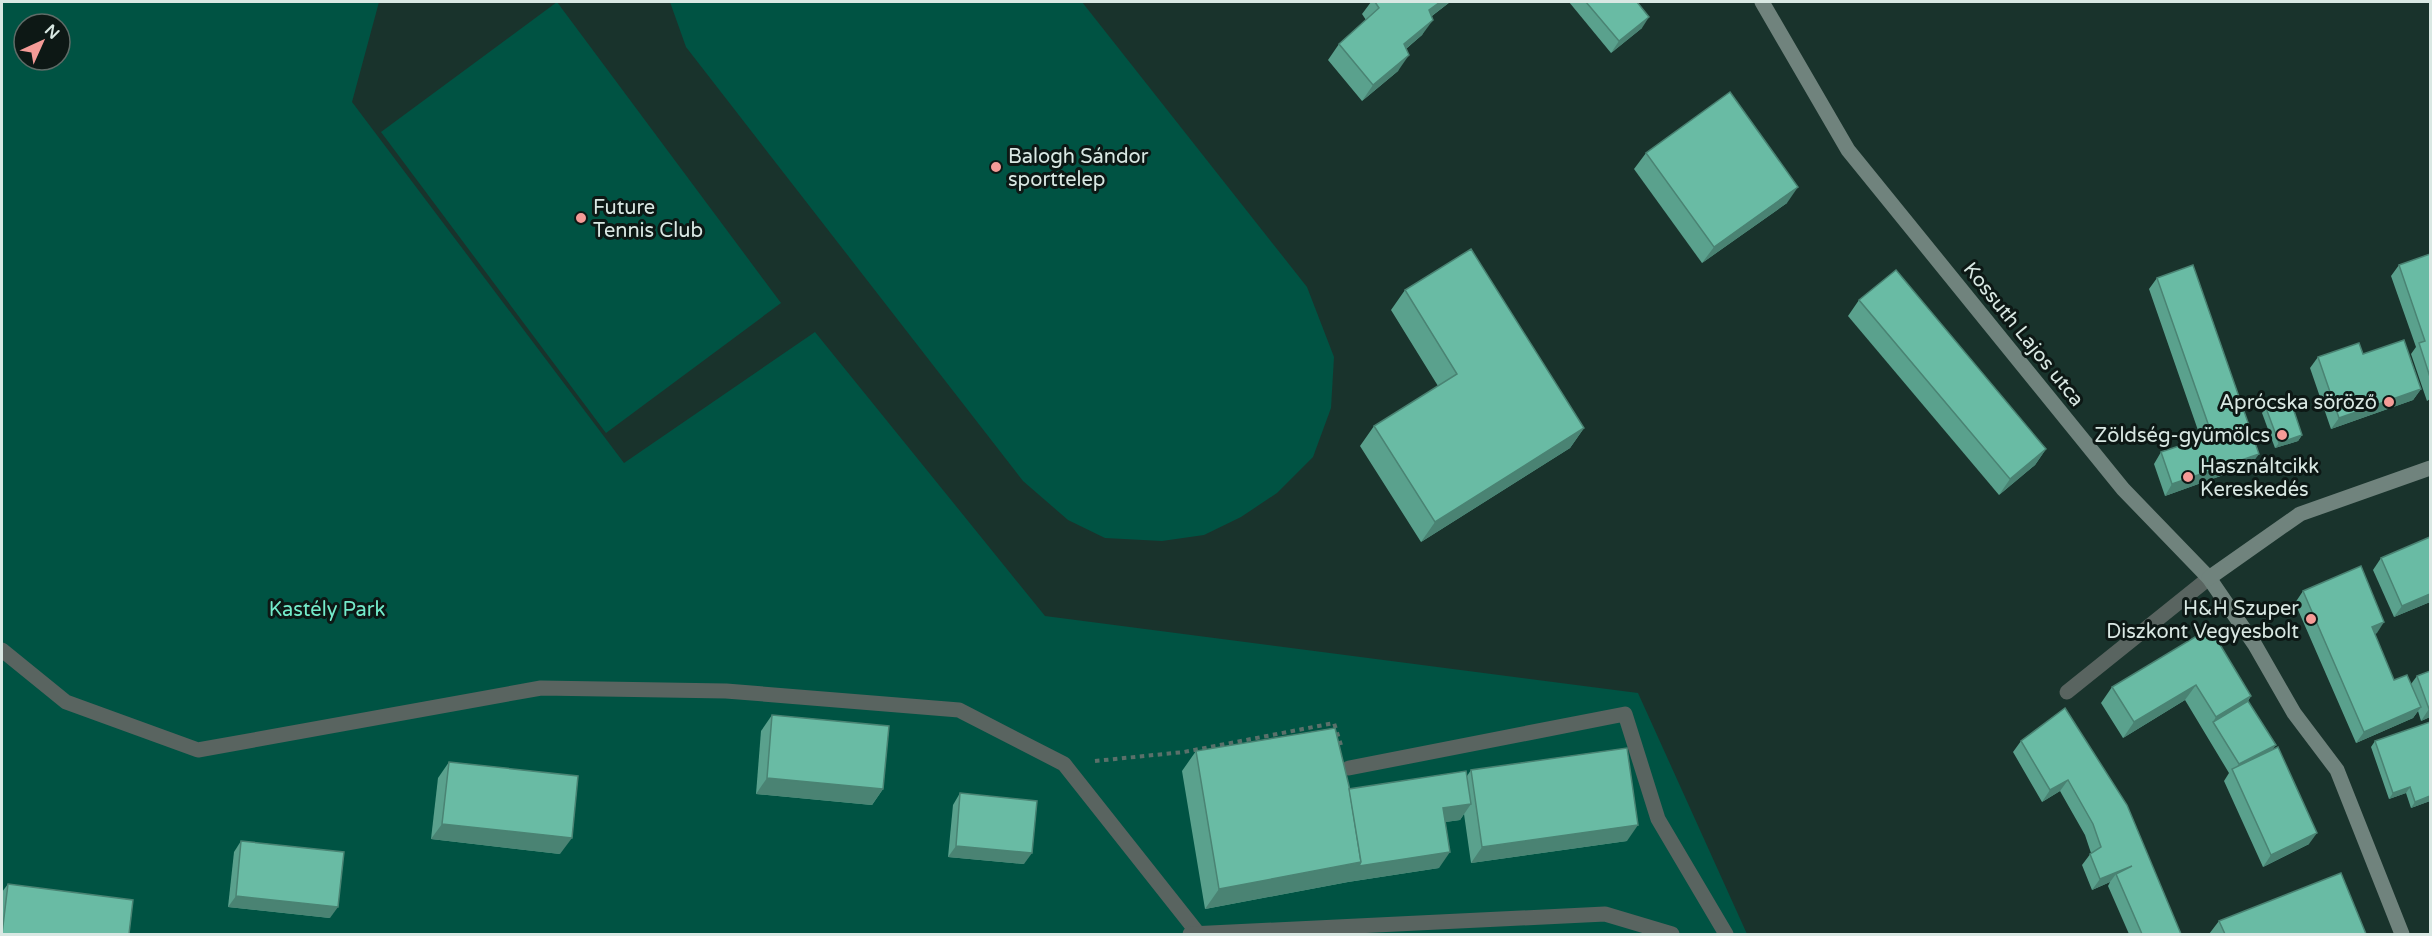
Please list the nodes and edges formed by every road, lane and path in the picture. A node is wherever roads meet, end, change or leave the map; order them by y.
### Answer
1 (1762, 2) edge
2 (2430, 468) edge
3 (2209, 578) junction
4 (2, 650) edge
5 (2067, 692) dead end
6 (1064, 764) junction
7 (1349, 768) joint
8 (1193, 933) edge
9 (1672, 934) edge
10 (1726, 934) edge
11 (2402, 934) edge

1 - 3 main road, Kossuth Lajos utca
2 - 3 main road
3 - 5 street
3 - 11 main road, Kossuth Lajos utca
4 - 6 street
6 - 7 path
6 - 8 street
7 - 10 street
8 - 9 street

